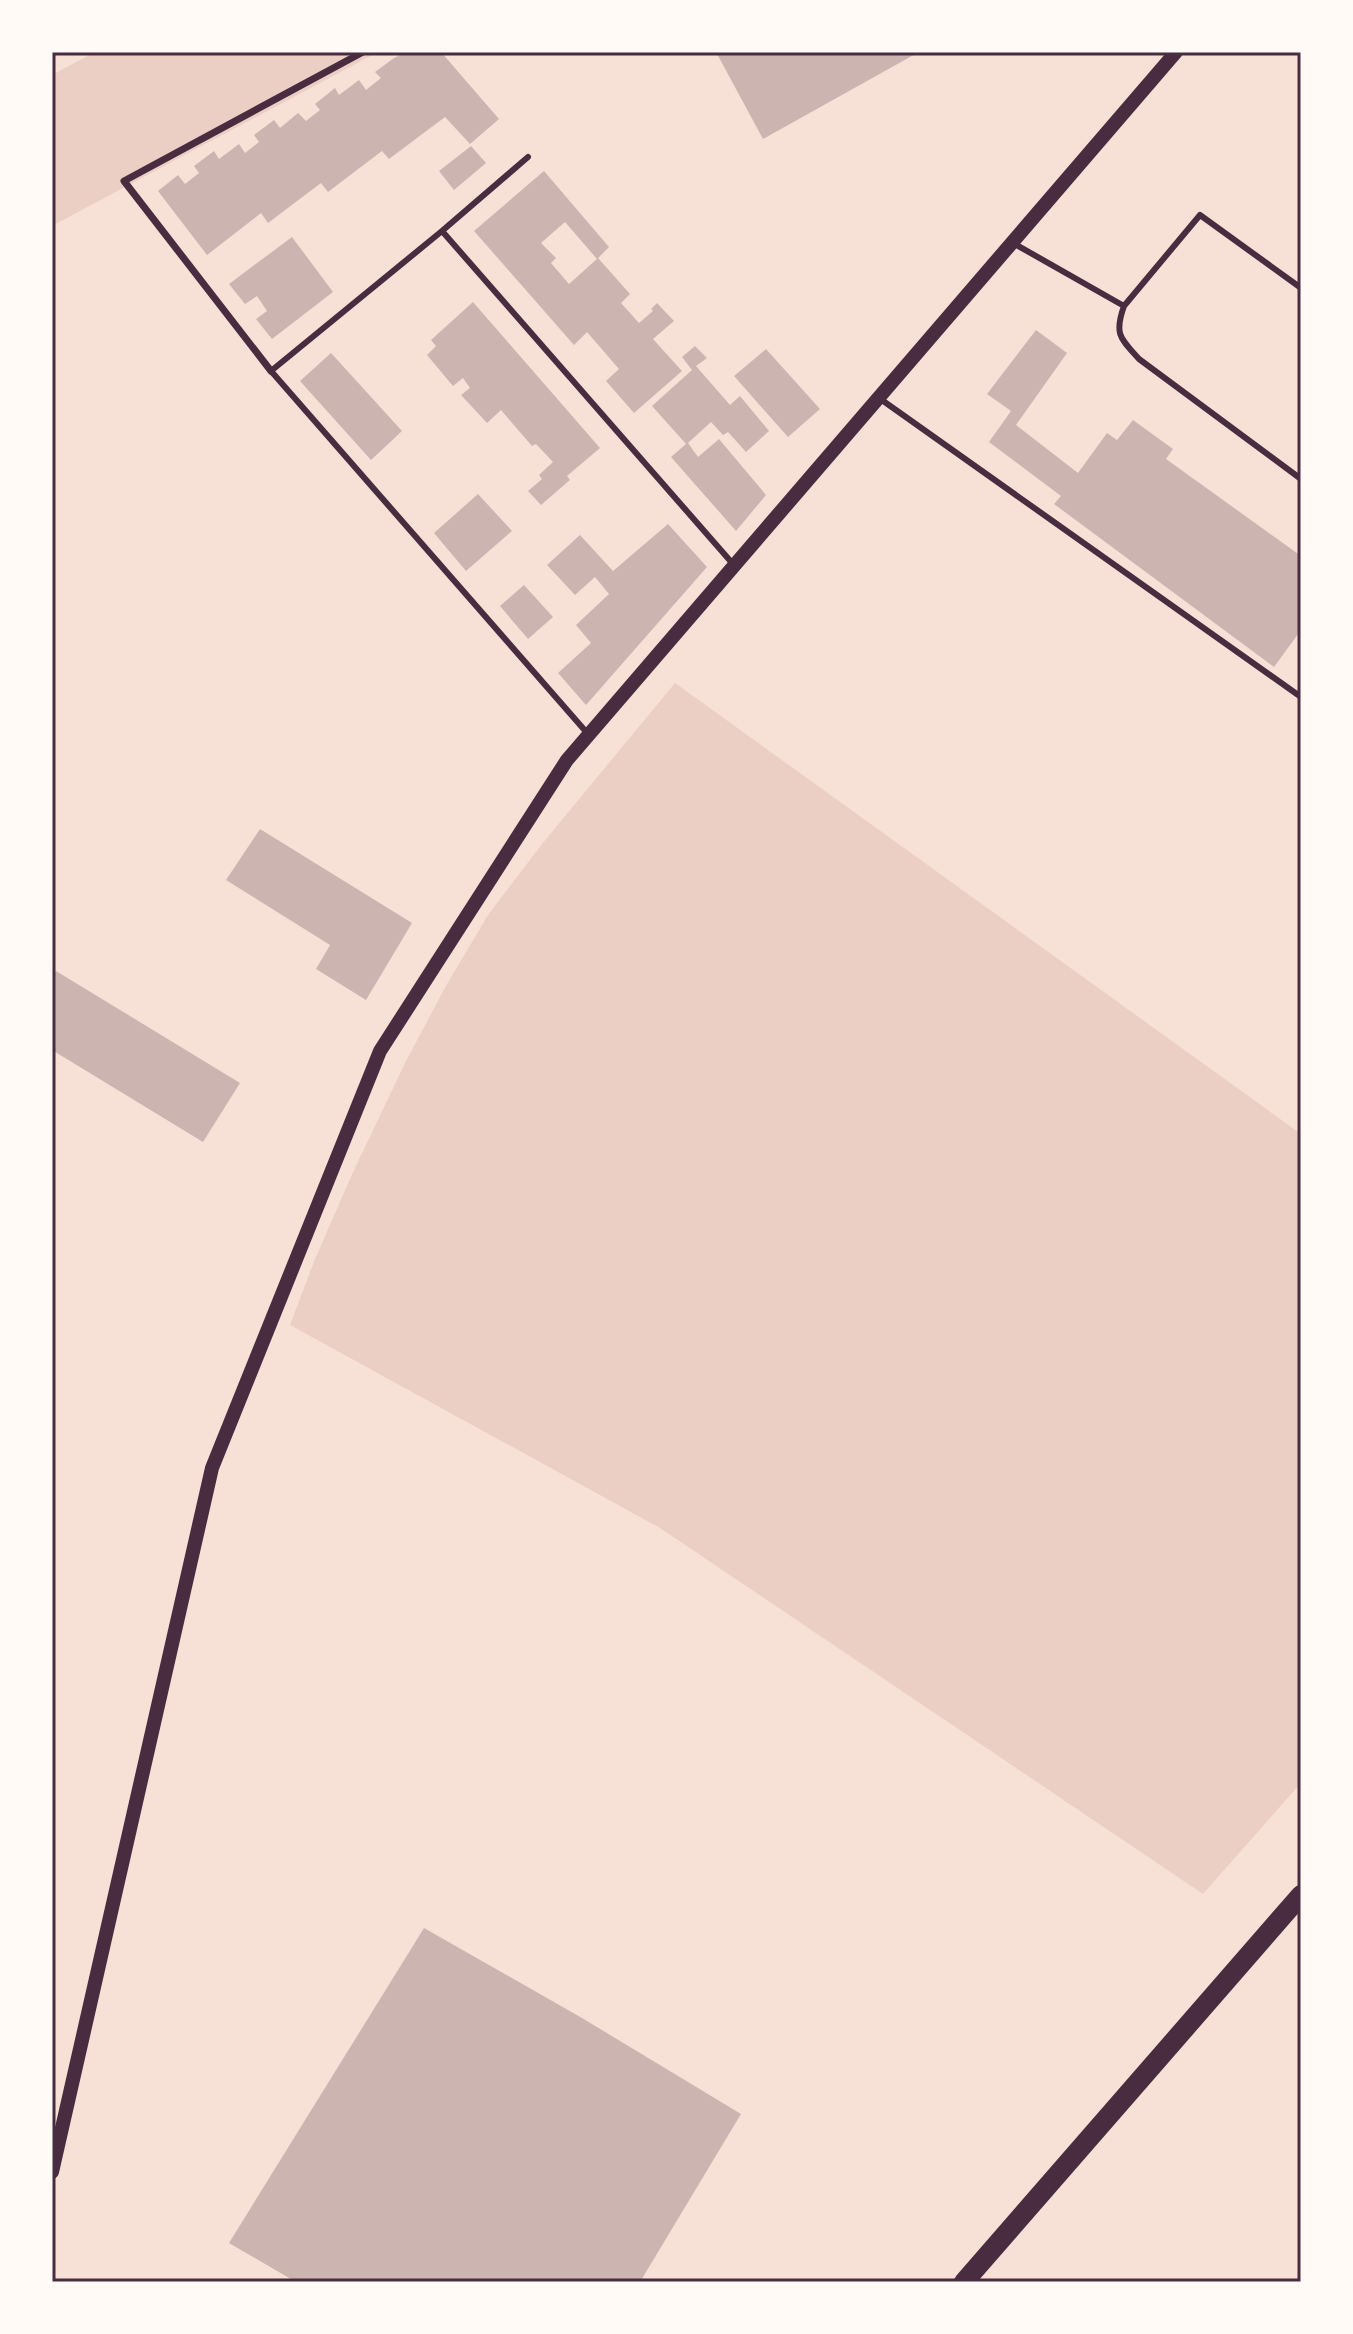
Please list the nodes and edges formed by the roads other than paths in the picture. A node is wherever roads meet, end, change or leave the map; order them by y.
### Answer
1 (363, 52) edge
2 (1176, 52) edge
3 (528, 157) dead end
4 (442, 231) junction
5 (1013, 243) junction
6 (1301, 288) edge
7 (1124, 306) junction
8 (271, 371) junction
9 (879, 398) junction
10 (1301, 479) edge
11 (735, 566) junction
12 (1301, 697) edge
13 (588, 735) junction
14 (1297, 1907) edge
15 (52, 2172) edge
16 (964, 2282) edge

1 - 8 street
2 - 5 street
3 - 4 lane
4 - 8 lane
4 - 11 lane
5 - 7 lane
5 - 9 street
6 - 7 lane
7 - 10 lane
8 - 13 lane
9 - 11 street
9 - 12 lane
11 - 13 street
13 - 15 street
14 - 16 main road

